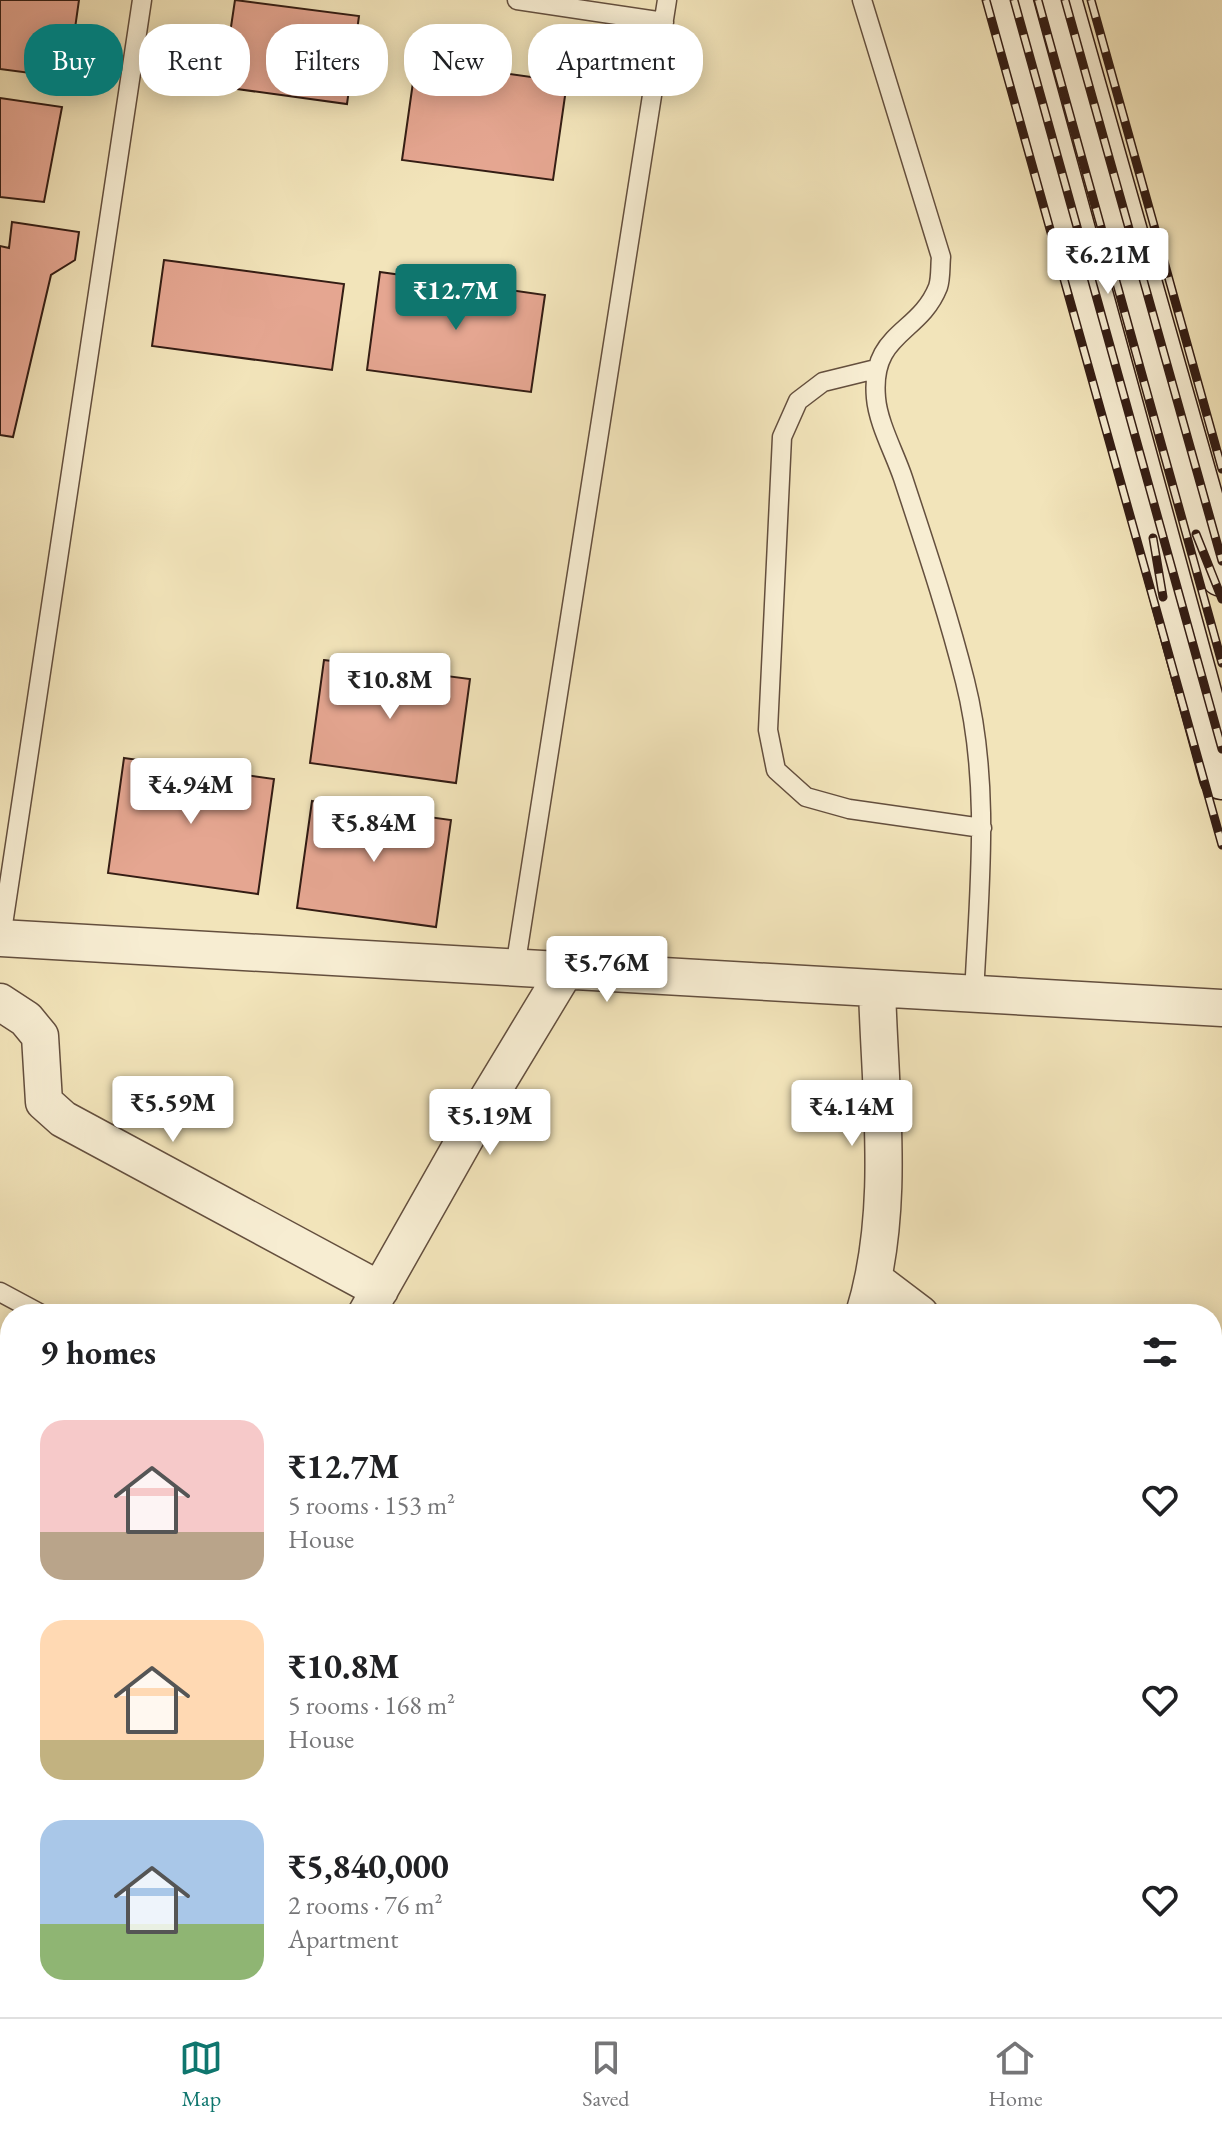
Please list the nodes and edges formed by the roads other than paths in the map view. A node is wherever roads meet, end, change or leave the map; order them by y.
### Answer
1 (142, 0) edge
2 (517, 0) edge
3 (667, 0) edge
4 (862, 0) edge
5 (1010, 0) edge
6 (1059, 0) edge
7 (664, 22) junction
8 (876, 369) junction
9 (1222, 574) edge
10 (1222, 777) edge
11 (982, 828) junction
12 (0, 939) edge
13 (515, 968) junction
14 (565, 971) junction
15 (877, 989) junction
16 (974, 995) junction
17 (0, 1002) edge
18 (1222, 1008) edge
19 (0, 1292) edge
20 (869, 1297) edge
21 (373, 1302) edge
22 (22, 1304) edge
23 (890, 1304) edge

1 - 12 lane
2 - 7 lane
3 - 7 lane
4 - 8 lane
5 - 10 street
6 - 9 street
7 - 13 lane
8 - 11 lane
8 - 11 lane
11 - 16 lane
12 - 13 street
13 - 14 street
14 - 15 street
14 - 21 street
15 - 16 street
15 - 20 street
16 - 18 street
17 - 21 street
19 - 22 lane
20 - 23 street

